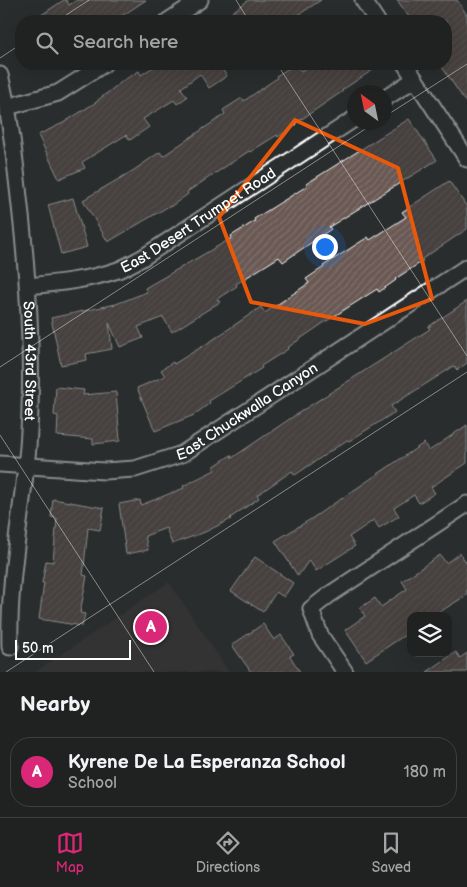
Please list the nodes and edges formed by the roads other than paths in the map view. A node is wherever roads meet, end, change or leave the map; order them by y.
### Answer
1 (200, 0) edge
2 (363, 0) edge
3 (177, 15) edge
4 (373, 15) edge
5 (94, 70) edge
6 (409, 70) edge
7 (0, 75) edge
8 (415, 79) junction
9 (392, 94) edge
10 (7, 107) junction
11 (347, 124) edge
12 (467, 158) edge
13 (467, 267) edge
14 (28, 286) junction
15 (0, 464) edge
16 (26, 466) junction
17 (467, 504) edge
18 (10, 646) dead end
19 (345, 672) edge

1 - 3 street
2 - 4 street
5 - 10 street
6 - 8 street
7 - 10 street, South 43rd Street
8 - 9 street
8 - 12 street
10 - 14 street, South 43rd Street
11 - 14 street, East Desert Trumpet Road
13 - 16 street, East Chuckwalla Canyon
14 - 16 street, South 43rd Street
15 - 16 street, East Chuckwalla Canyon
16 - 18 street, South 43rd Street
17 - 19 street

